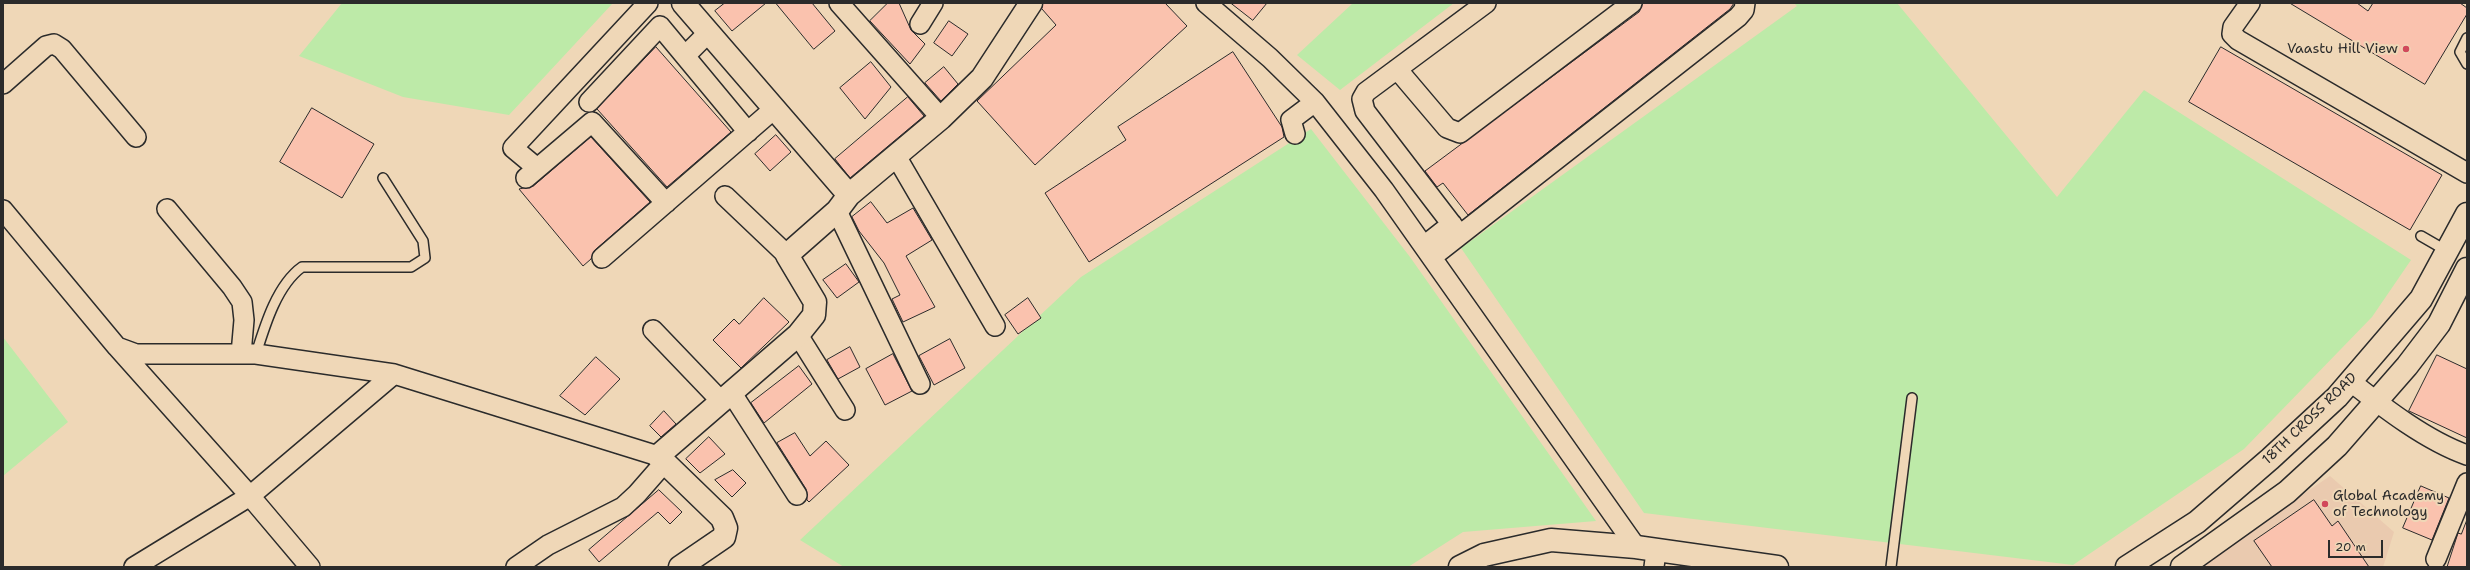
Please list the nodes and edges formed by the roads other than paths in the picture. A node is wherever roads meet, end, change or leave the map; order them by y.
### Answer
1 (683, 3) edge
2 (839, 3) edge
3 (933, 3) edge
4 (1031, 3) edge
5 (1206, 3) edge
6 (1486, 3) edge
7 (1632, 3) edge
8 (1745, 3) edge
9 (2250, 3) edge
10 (643, 8) edge
11 (920, 24) dead end
12 (654, 30) junction
13 (708, 33) junction
14 (2467, 38) edge
15 (686, 55) junction
16 (594, 60) junction
17 (2467, 64) edge
18 (1397, 69) junction
19 (612, 76) junction
20 (3, 84) edge
21 (589, 102) dead end
22 (1315, 102) junction
23 (774, 109) junction
24 (940, 118) junction
25 (748, 132) junction
26 (1295, 134) dead end
27 (136, 137) dead end
28 (896, 156) junction
29 (2467, 173) edge
30 (383, 178) dead end
31 (725, 196) dead end
32 (666, 203) junction
33 (843, 203) junction
34 (167, 209) dead end
35 (3, 210) edge
36 (2467, 214) edge
37 (1456, 230) junction
38 (2421, 236) dead end
39 (1428, 252) junction
40 (2448, 252) junction
41 (787, 255) junction
42 (602, 258) dead end
43 (2467, 269) edge
44 (995, 326) dead end
45 (653, 330) dead end
46 (798, 335) junction
47 (117, 347) junction
48 (248, 354) junction
49 (394, 374) junction
50 (2350, 381) junction
51 (920, 384) dead end
52 (726, 397) junction
53 (1912, 398) dead end
54 (2376, 402) junction
55 (845, 410) dead end
56 (2467, 456) edge
57 (661, 459) junction
58 (2467, 484) edge
59 (797, 495) dead end
60 (250, 496) junction
61 (1636, 548) junction
62 (1655, 559) edge
63 (2436, 559) dead end
64 (134, 567) edge
65 (310, 567) edge
66 (516, 567) edge
67 (680, 567) edge
68 (1460, 567) edge
69 (1777, 567) edge
70 (1892, 567) edge
71 (2127, 567) edge
72 (2182, 567) edge

1 - 13 street
2 - 24 street
3 - 11 street
4 - 24 street
5 - 22 street
6 - 18 street
7 - 18 street
8 - 37 street
9 - 29 street
10 - 12 street
10 - 16 street
12 - 15 street
12 - 19 street
13 - 15 street
13 - 23 street
14 - 17 lane
15 - 25 street
16 - 19 street
16 - 32 street
18 - 37 street
19 - 21 street
20 - 27 street
22 - 26 street
22 - 39 street
23 - 25 street
23 - 33 street
24 - 28 street
25 - 32 street
28 - 33 street
28 - 44 street
30 - 48 lane
31 - 41 street
32 - 42 street
33 - 41 street
33 - 51 street
34 - 48 street
35 - 47 street
36 - 40 street, 18TH CROSS ROAD
37 - 39 street
38 - 40 lane
39 - 61 street
40 - 50 street, 18TH CROSS ROAD
41 - 46 street
43 - 54 street
45 - 52 street
46 - 52 street
46 - 55 street
47 - 48 street
47 - 60 street
48 - 49 street
49 - 57 street
49 - 60 street
50 - 54 street
50 - 71 street, 18TH CROSS ROAD
52 - 57 street
52 - 59 street
53 - 70 lane
54 - 56 street
54 - 72 street
57 - 66 street
57 - 67 street
58 - 63 street
60 - 64 street
60 - 65 street
61 - 62 street
61 - 68 street
62 - 69 street

